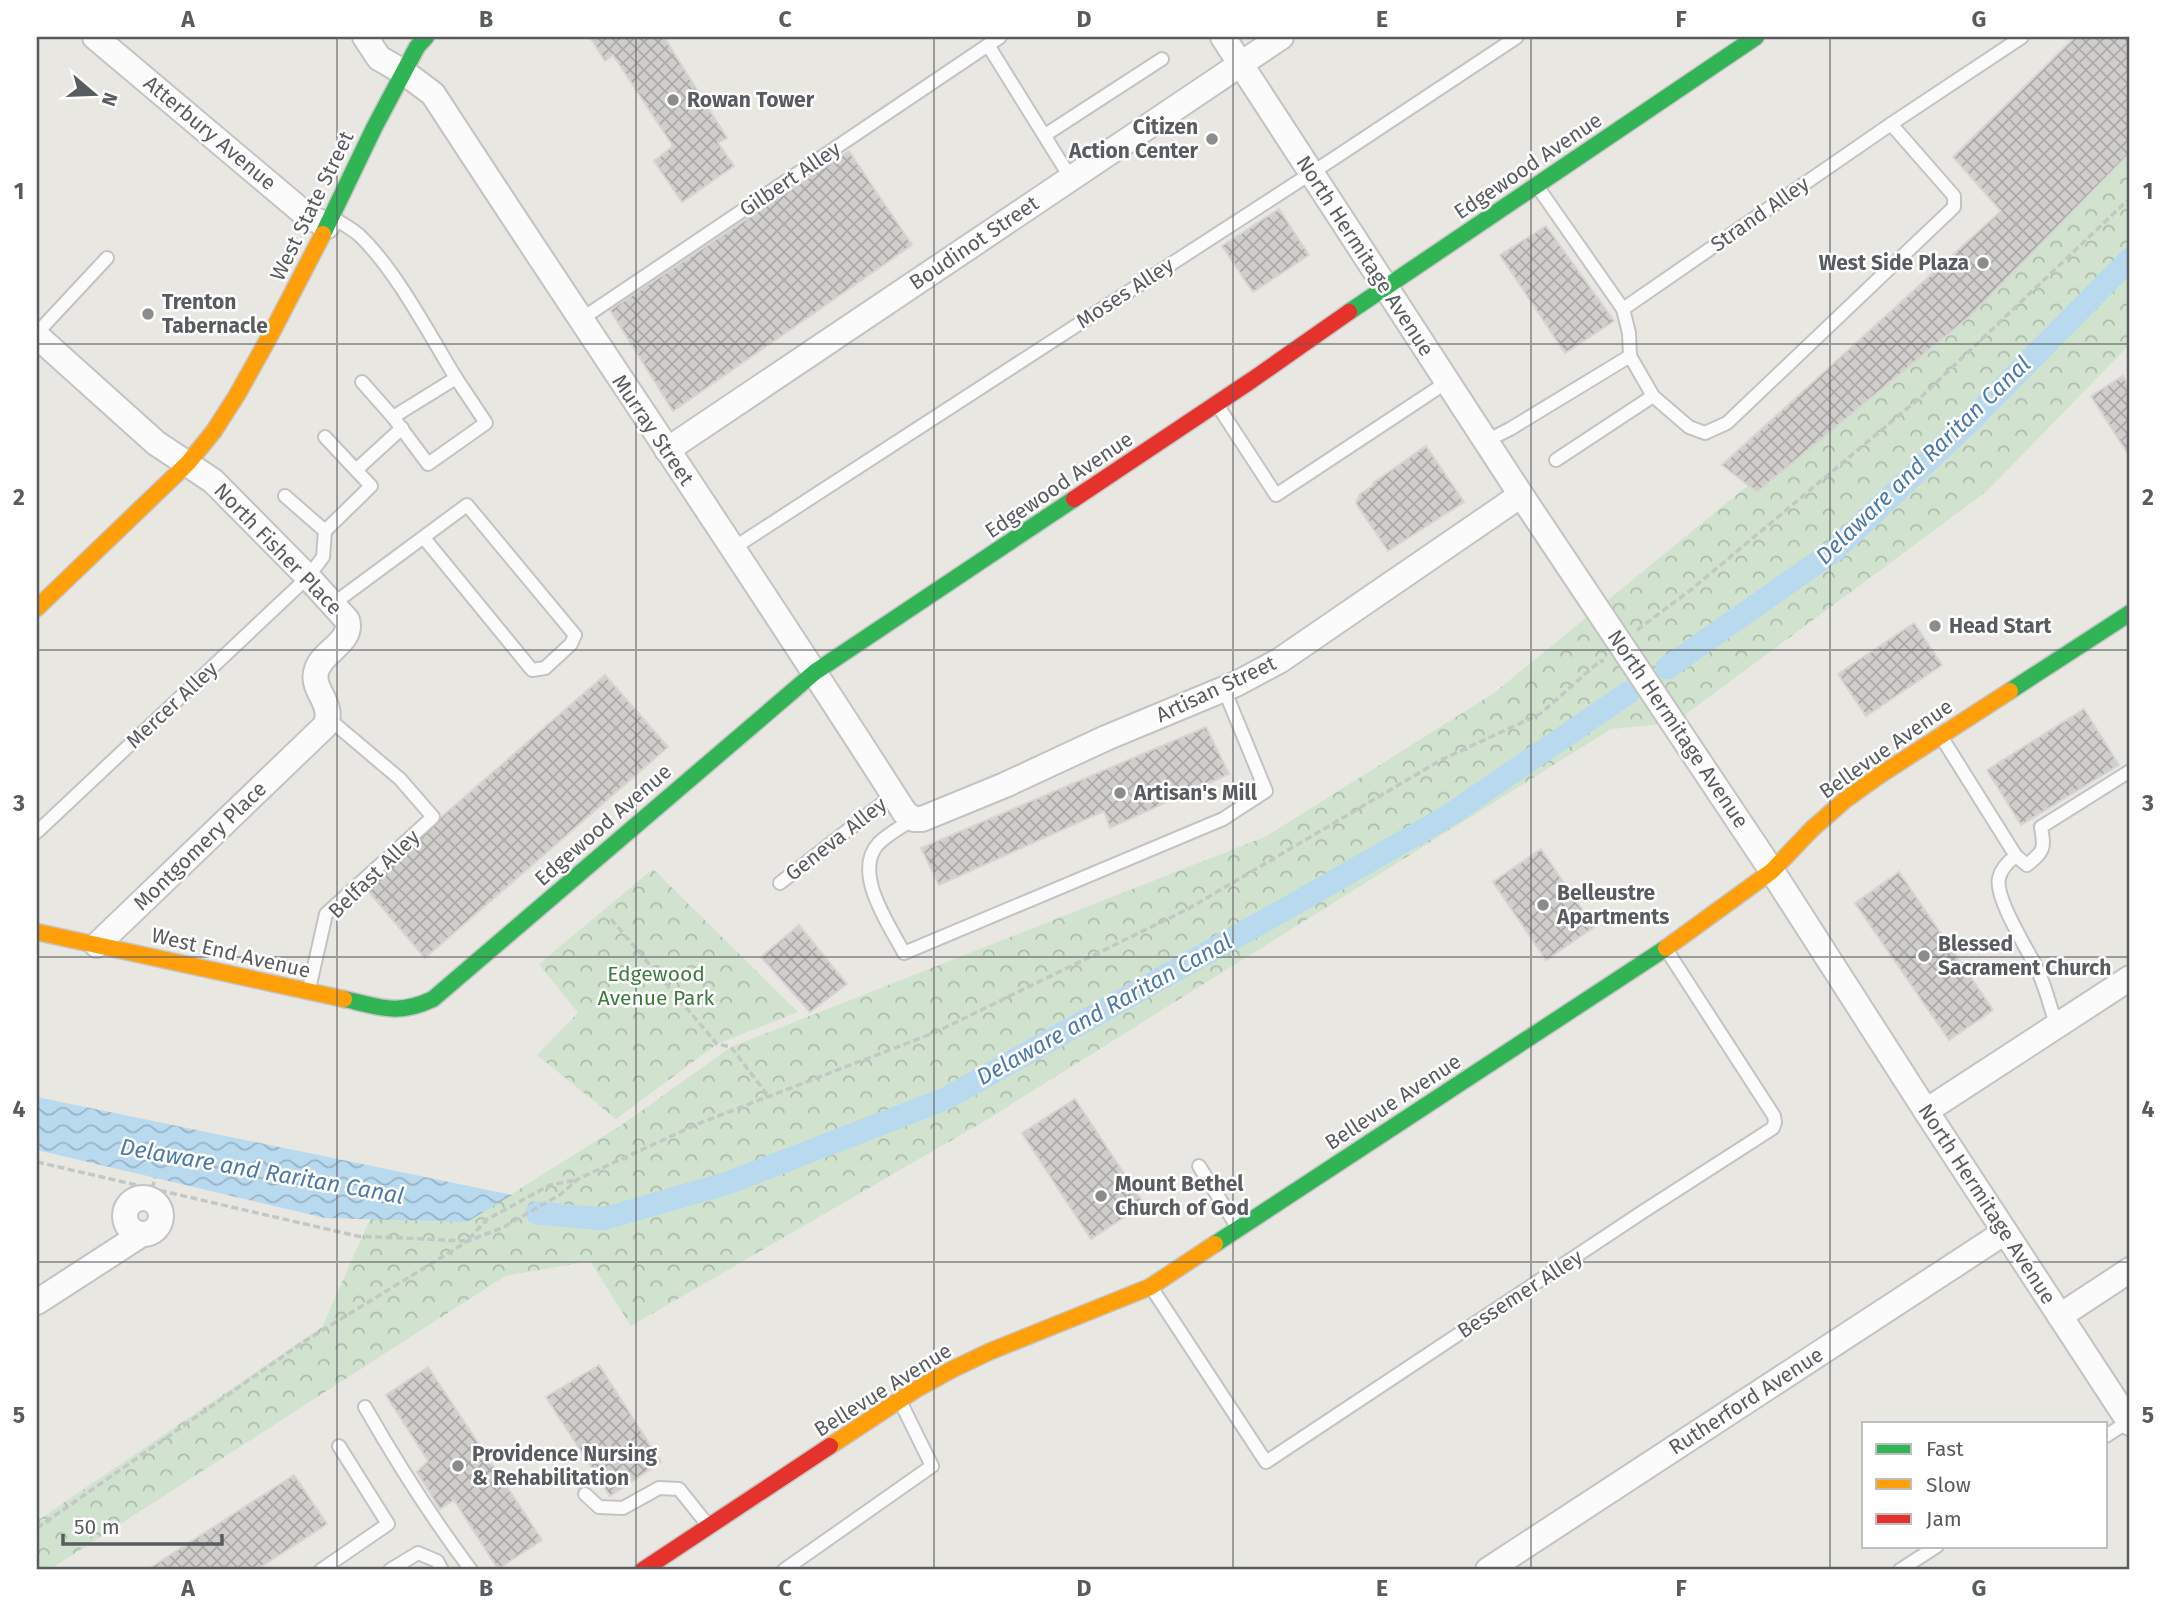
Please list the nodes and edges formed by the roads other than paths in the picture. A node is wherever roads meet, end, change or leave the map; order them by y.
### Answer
1 (95, 37) edge
2 (365, 37) edge
3 (426, 37) edge
4 (1000, 37) edge
5 (1223, 37) edge
6 (1281, 37) edge
7 (1517, 37) edge
8 (1756, 37) edge
9 (2022, 37) edge
10 (988, 45) junction
11 (1162, 59) dead end
12 (1241, 64) junction
13 (405, 73) junction
14 (1891, 124) junction
15 (1045, 135) junction
16 (1311, 172) junction
17 (1070, 177) junction
18 (1537, 186) junction
19 (330, 221) junction
20 (107, 258) dead end
21 (1385, 287) junction
22 (1623, 309) junction
23 (580, 320) junction
24 (37, 335) edge
25 (1630, 356) junction
26 (456, 378) junction
27 (362, 382) dead end
28 (1447, 382) junction
29 (1653, 396) junction
30 (1217, 404) junction
31 (393, 417) junction
32 (402, 428) junction
33 (325, 437) dead end
34 (1486, 441) junction
35 (667, 450) junction
36 (1556, 460) dead end
37 (187, 463) junction
38 (356, 470) junction
39 (1521, 495) junction
40 (285, 496) dead end
41 (325, 531) junction
42 (424, 538) junction
43 (732, 549) junction
44 (308, 576) junction
45 (333, 604) junction
46 (37, 608) edge
47 (2130, 613) edge
48 (815, 672) junction
49 (1224, 690) junction
50 (329, 719) junction
51 (1940, 736) junction
52 (2130, 771) edge
53 (893, 794) junction
54 (914, 818) junction
55 (37, 832) edge
56 (2016, 856) junction
57 (1772, 871) junction
58 (780, 883) dead end
59 (37, 932) edge
60 (97, 945) junction
61 (1666, 948) junction
62 (2130, 978) edge
63 (309, 992) junction
64 (416, 1007) joint
65 (2057, 1026) junction
66 (1926, 1111) junction
67 (1199, 1166) dead end
68 (152, 1188) road end
69 (1239, 1228) junction
70 (2005, 1232) junction
71 (2130, 1270) edge
72 (1150, 1287) junction
73 (37, 1302) edge
74 (2060, 1316) junction
75 (900, 1401) junction
76 (365, 1407) dead end
77 (2129, 1422) edge
78 (2108, 1435) edge
79 (339, 1446) dead end
80 (585, 1494) dead end
81 (710, 1527) junction
82 (1934, 1548) edge
83 (321, 1570) edge
84 (390, 1570) edge
85 (442, 1570) edge
86 (471, 1570) edge
87 (643, 1570) edge
88 (784, 1570) edge
89 (1488, 1570) edge
90 (1900, 1570) edge

1 - 19 street, Atterbury Avenue
2 - 13 street, Murray Street
3 - 13 street, West State Street
4 - 10 lane, Gilbert Alley
5 - 12 street, North Hermitage Avenue
6 - 12 street, Boudinot Street
7 - 16 lane, Moses Alley
8 - 18 street, Edgewood Avenue
9 - 14 lane, Strand Alley
10 - 15 lane
10 - 23 lane, Gilbert Alley
11 - 15 lane
12 - 16 street, North Hermitage Avenue
12 - 17 street, Boudinot Street
13 - 19 street, West State Street
13 - 23 street, Murray Street
14 - 22 lane, Strand Alley
14 - 29 lane
15 - 17 lane
16 - 21 street, North Hermitage Avenue
16 - 43 lane, Moses Alley
17 - 35 street, Boudinot Street
18 - 21 street, Edgewood Avenue
18 - 22 lane
19 - 26 lane
19 - 37 street, West State Street
20 - 24 lane
21 - 28 street, North Hermitage Avenue
21 - 30 street, Edgewood Avenue
22 - 25 lane
23 - 35 street, Murray Street
24 - 37 street, North Fisher Place
25 - 29 lane
25 - 34 lane
26 - 31 lane
26 - 32 lane
27 - 31 lane
28 - 30 lane
28 - 34 street, North Hermitage Avenue
29 - 36 lane
30 - 48 street, Edgewood Avenue
31 - 32 lane
32 - 38 lane
33 - 38 lane
34 - 39 street, North Hermitage Avenue
35 - 43 street, Murray Street
37 - 44 street, North Fisher Place
37 - 46 street, West State Street
38 - 41 lane
39 - 49 street, Artisan Street
39 - 57 street, North Hermitage Avenue
40 - 41 lane
41 - 44 lane, Mercer Alley
42 - 42 lane
42 - 45 lane
43 - 48 street, Murray Street
44 - 45 street, North Fisher Place
44 - 55 lane, Mercer Alley
45 - 50 street, North Fisher Place
47 - 51 street, Bellevue Avenue
48 - 53 street, Murray Street
48 - 64 street, Edgewood Avenue
49 - 54 street, Artisan Street
49 - 54 lane
50 - 60 street, Montgomery Place
50 - 63 lane, Belfast Alley
51 - 56 lane
51 - 57 street, Bellevue Avenue
52 - 56 lane
53 - 54 street
53 - 58 lane, Geneva Alley
56 - 65 lane
57 - 61 street, Bellevue Avenue
57 - 66 street, North Hermitage Avenue
59 - 60 street, West End Avenue
60 - 63 street, West End Avenue
61 - 69 street, Bellevue Avenue
61 - 72 lane, Bessemer Alley
62 - 65 street
63 - 64 street, West End Avenue
65 - 66 street
66 - 70 street, North Hermitage Avenue
67 - 69 lane
68 - 73 street
69 - 72 street, Bellevue Avenue
70 - 74 street, North Hermitage Avenue
70 - 89 street, Rutherford Avenue
71 - 74 street
72 - 75 street, Bellevue Avenue
74 - 77 street, North Hermitage Avenue
75 - 81 street, Bellevue Avenue
75 - 88 lane
76 - 86 lane
77 - 78 lane
79 - 83 lane
80 - 81 lane
81 - 87 street, Bellevue Avenue
82 - 90 lane
84 - 85 lane

